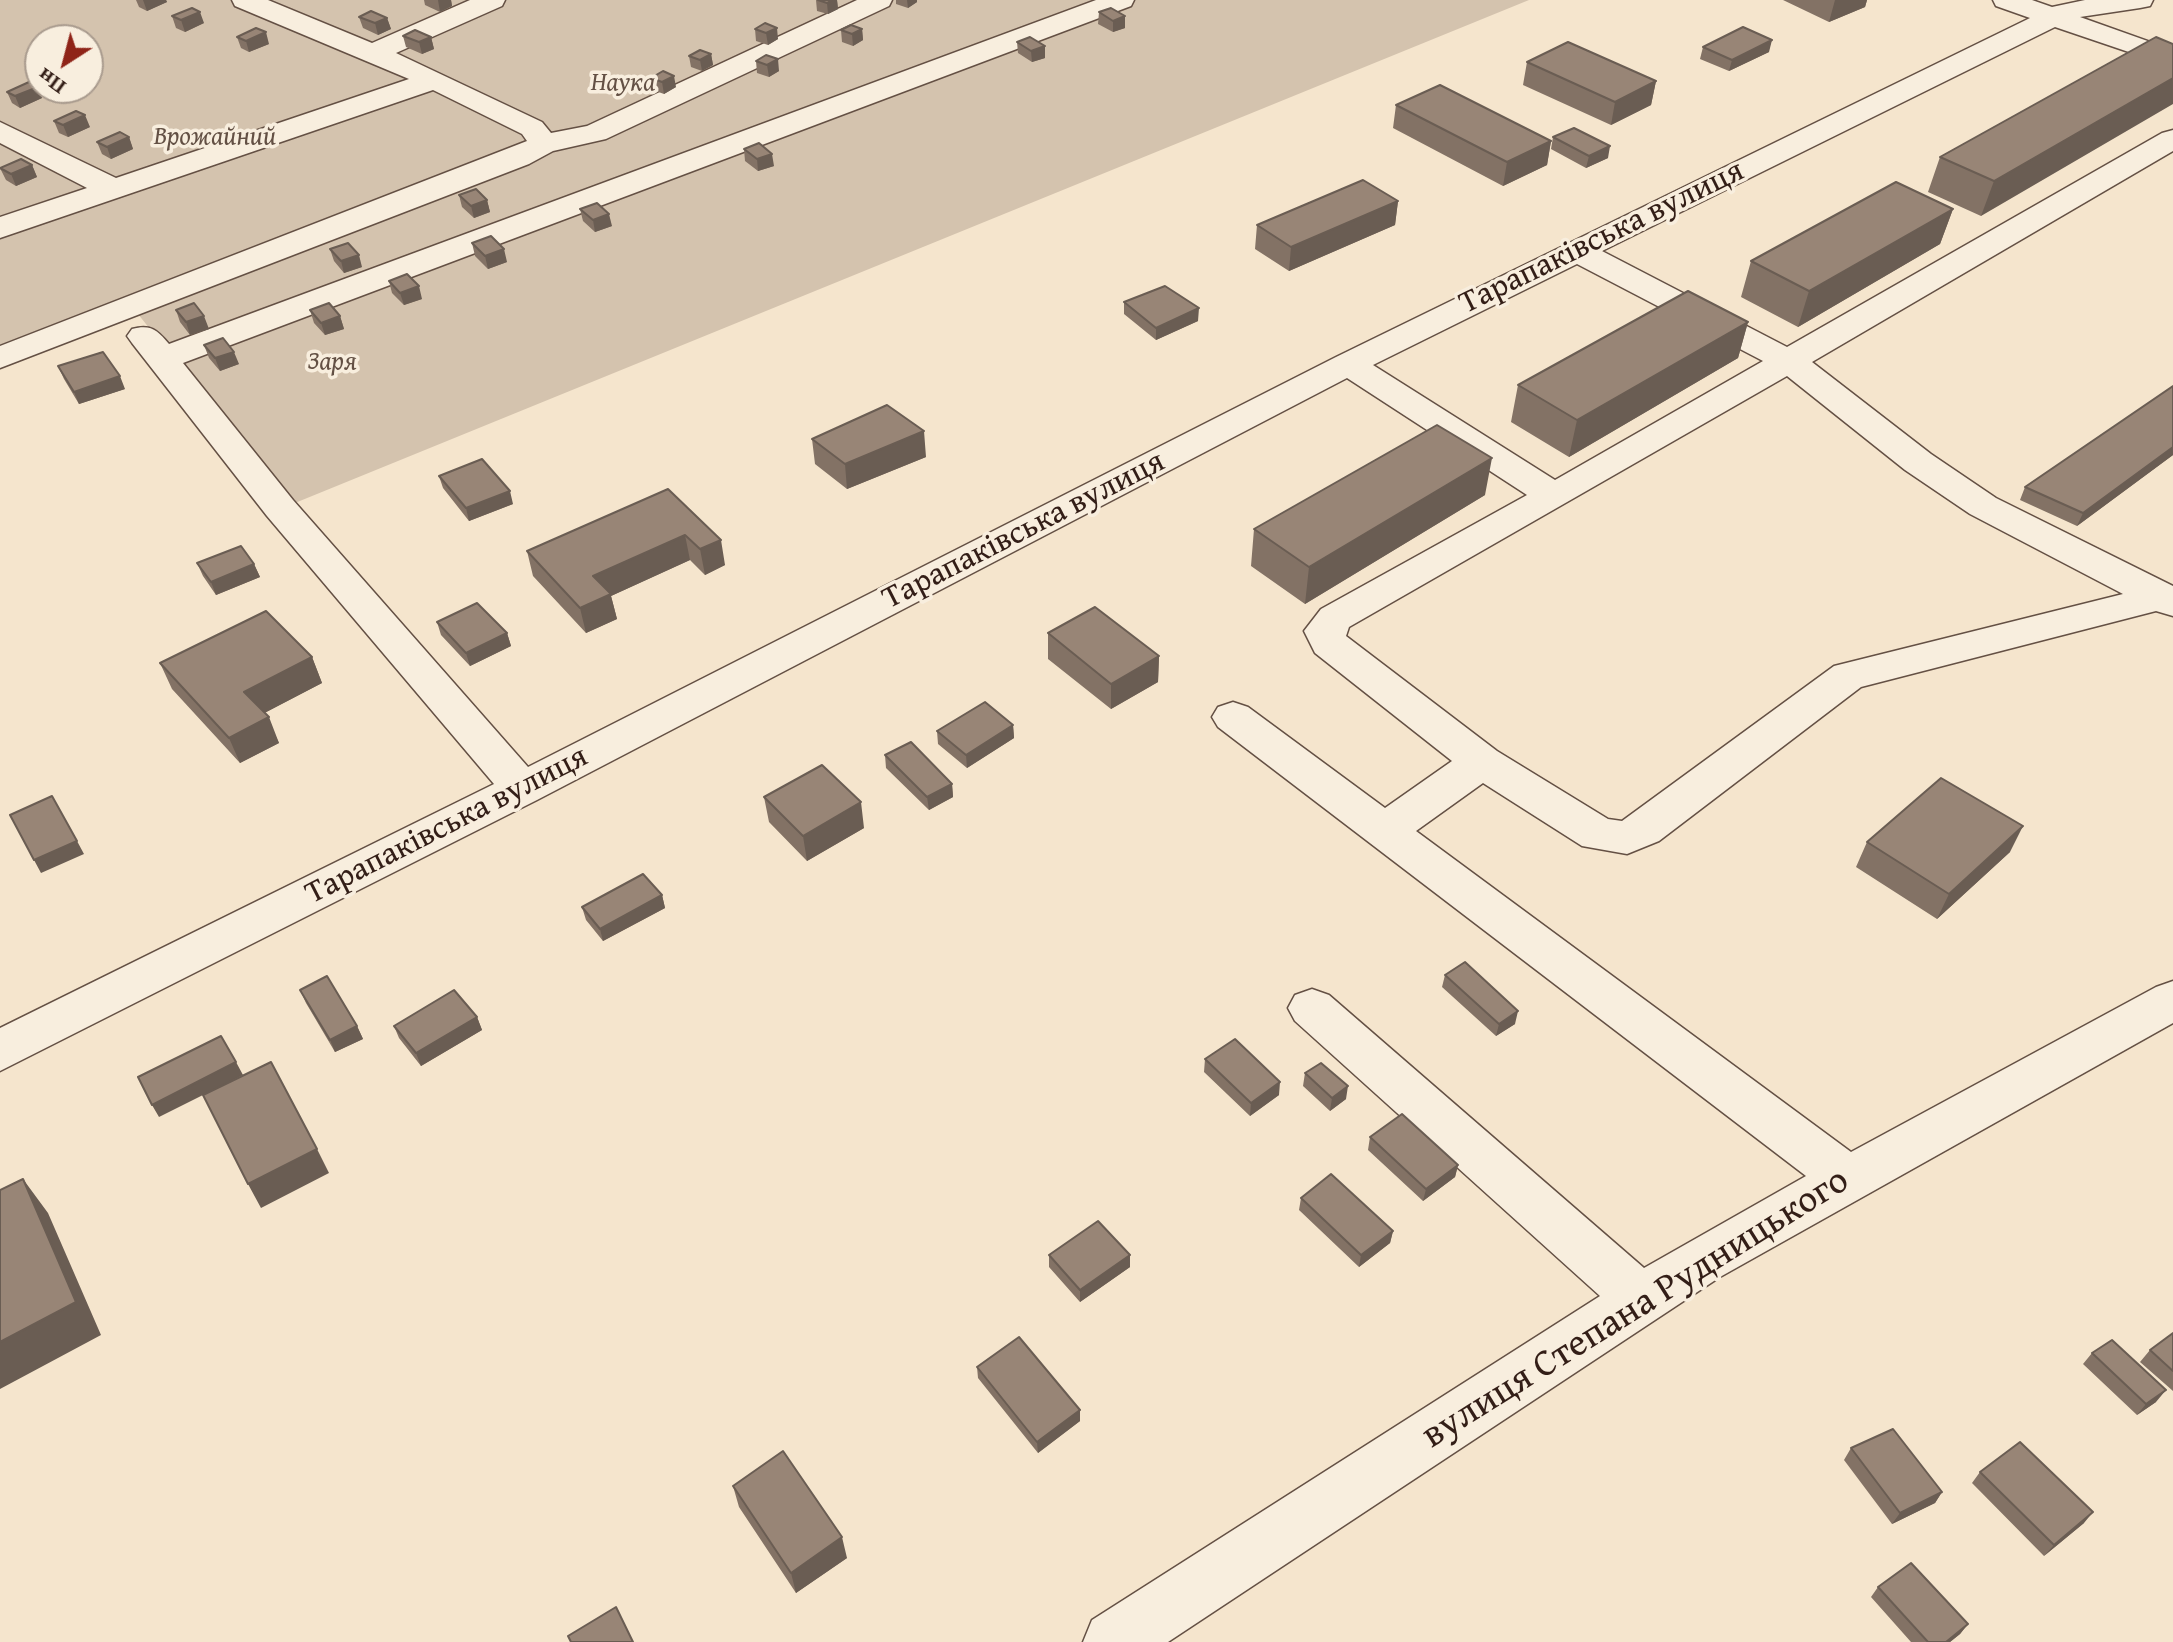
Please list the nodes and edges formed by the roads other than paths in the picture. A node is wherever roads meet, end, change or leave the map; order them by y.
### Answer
1 (245, 0) edge
2 (492, 0) edge
3 (879, 0) edge
4 (1121, 0) edge
5 (2006, 0) edge
6 (2140, 0) edge
7 (2063, 10) edge
8 (373, 53) junction
9 (2173, 59) edge
10 (435, 80) junction
11 (0, 131) edge
12 (2173, 139) edge
13 (544, 144) junction
14 (113, 189) junction
15 (0, 228) edge
16 (1575, 250) junction
17 (124, 312) junction
18 (0, 358) edge
19 (164, 358) junction
20 (1788, 362) junction
21 (1348, 364) junction
22 (1554, 496) junction
23 (2167, 600) edge
24 (1233, 717) dead end
25 (1482, 762) junction
26 (522, 789) junction
27 (1385, 831) junction
28 (2173, 1000) edge
29 (1312, 1008) dead end
30 (0, 1051) edge
31 (1846, 1177) junction
32 (1641, 1299) junction
33 (1114, 1642) edge

1 - 8 street
2 - 8 street
3 - 13 street
4 - 19 street
5 - 7 street
6 - 7 street, Тарапаківська вулиця
7 - 9 street
7 - 16 street, Тарапаківська вулиця
8 - 10 street
10 - 13 street
10 - 14 street
11 - 14 street
12 - 20 street
13 - 17 street
14 - 15 street
16 - 20 street
16 - 21 street, Тарапаківська вулиця
17 - 18 street
17 - 19 street
19 - 26 street
20 - 22 street
20 - 23 street
21 - 22 street
21 - 26 street, Тарапаківська вулиця
22 - 25 street
23 - 25 street
24 - 27 street
25 - 27 street
26 - 30 street, Тарапаківська вулиця
27 - 31 street
28 - 31 street, вулиця Степана Рудницького
29 - 32 street
31 - 32 street, вулиця Степана Рудницького
32 - 33 street, вулиця Степана Рудницького

